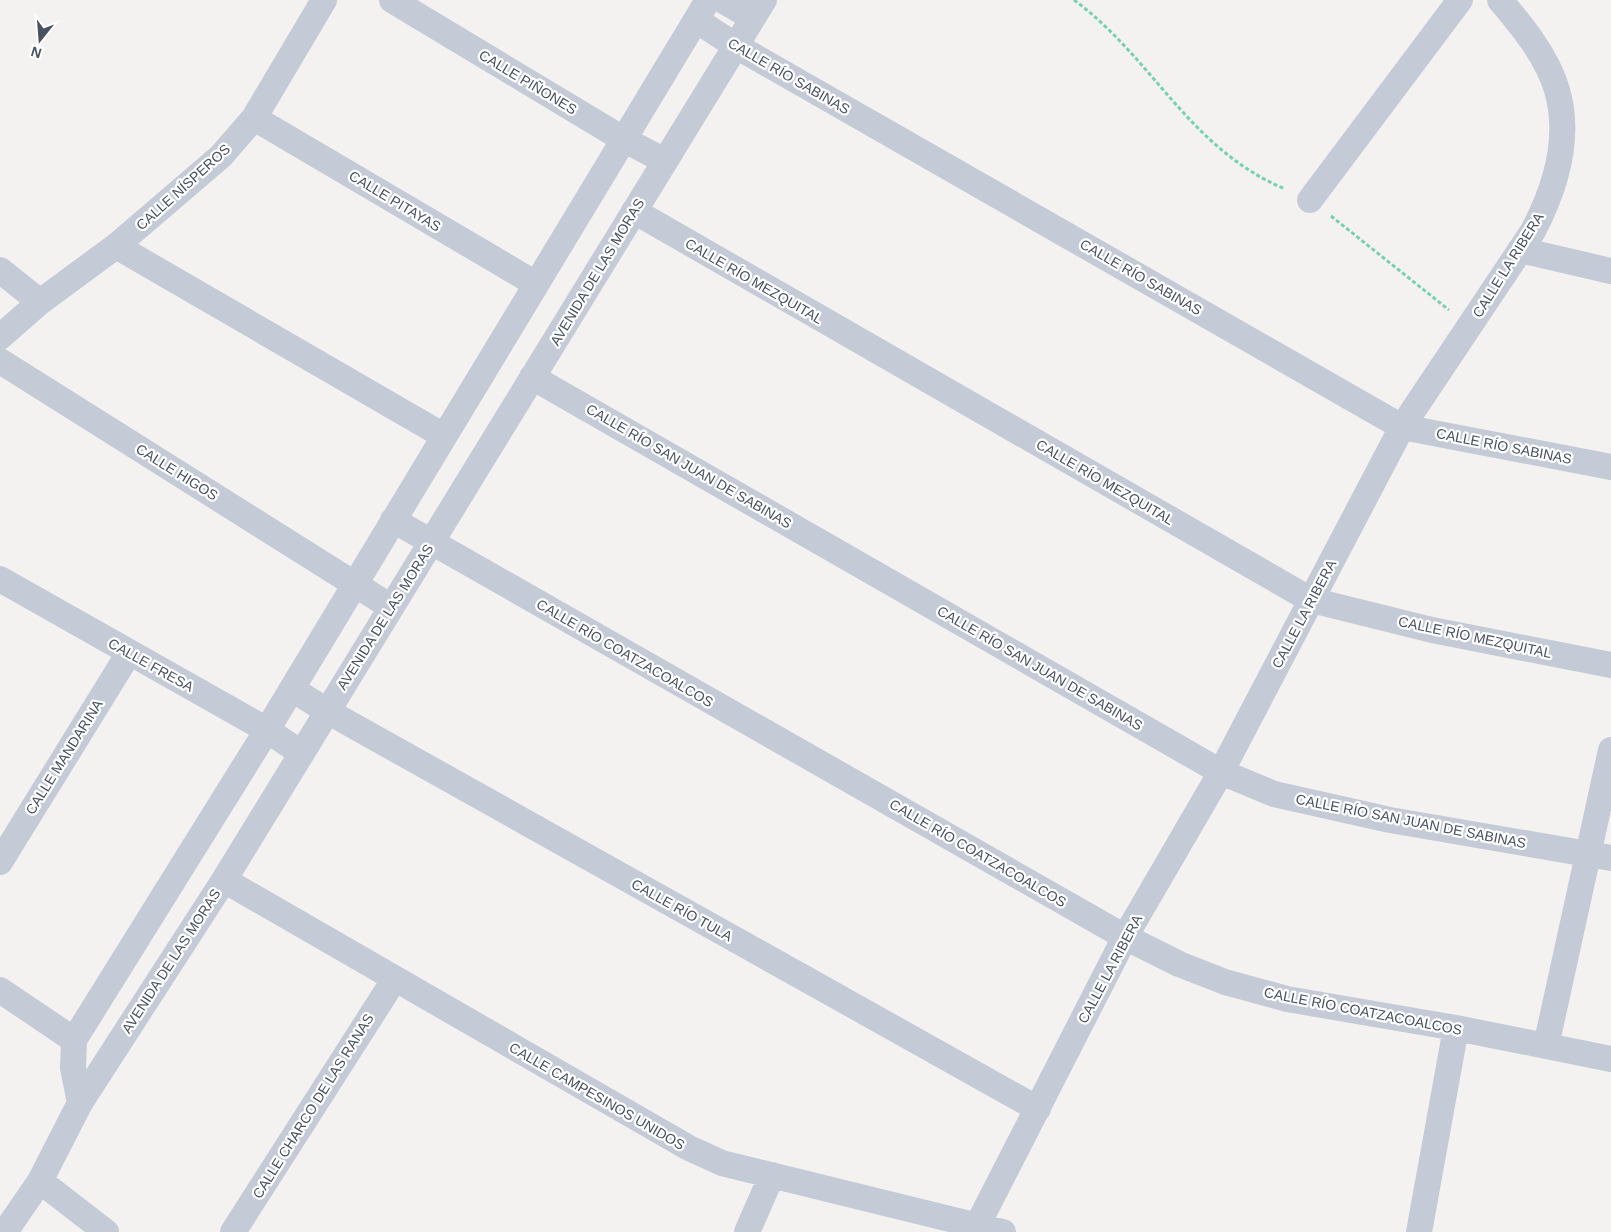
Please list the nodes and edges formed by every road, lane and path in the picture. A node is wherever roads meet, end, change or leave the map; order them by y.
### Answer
1 (324, 0) edge
2 (392, 0) edge
3 (722, 0) edge
4 (1074, 0) edge
5 (1460, 0) edge
6 (1500, 0) edge
7 (758, 9) edge
8 (702, 10) edge
9 (736, 46) junction
10 (254, 118) junction
11 (623, 139) junction
12 (665, 161) junction
13 (1310, 200) junction
14 (634, 211) junction
15 (116, 246) junction
16 (1520, 250) junction
17 (0, 270) edge
18 (1611, 271) edge
19 (536, 284) junction
20 (40, 302) junction
21 (1470, 326) junction
22 (0, 337) edge
23 (0, 361) edge
24 (532, 376) junction
25 (1402, 426) junction
26 (444, 436) junction
27 (1611, 467) edge
28 (393, 520) junction
29 (431, 542) junction
30 (0, 579) edge
31 (355, 583) junction
32 (1311, 600) junction
33 (391, 607) junction
34 (129, 653) junction
35 (1611, 665) edge
36 (292, 689) junction
37 (327, 711) junction
38 (267, 730) junction
39 (1611, 750) edge
40 (301, 753) junction
41 (1221, 772) junction
42 (1600, 856) edge
43 (0, 862) edge
44 (224, 880) junction
45 (1125, 937) junction
46 (394, 980) junction
47 (0, 990) edge
48 (1456, 1028) junction
49 (74, 1040) junction
50 (1546, 1046) junction
51 (1611, 1059) edge
52 (80, 1103) junction
53 (1038, 1109) junction
54 (772, 1175) junction
55 (40, 1181) junction
56 (976, 1229) edge
57 (5, 1232) edge
58 (106, 1232) edge
59 (233, 1232) edge
60 (747, 1232) edge
61 (1003, 1232) edge
62 (1419, 1232) edge

1 - 10 street, CALLE NÍSPEROS
2 - 11 street, CALLE PIÑONES
3 - 7 street
4 - 13 path
5 - 13 street
6 - 16 street, CALLE LA RIBERA
7 - 9 street, AVENIDA DE LAS MORAS
8 - 9 street, CALLE RÍO SABINAS
8 - 11 street
9 - 12 street, AVENIDA DE LAS MORAS
9 - 25 street, CALLE RÍO SABINAS
10 - 15 street, CALLE NÍSPEROS
10 - 19 street, CALLE PITAYAS
11 - 12 street, CALLE PIÑONES
11 - 19 street
12 - 14 street, AVENIDA DE LAS MORAS
13 - 21 path
14 - 24 street, AVENIDA DE LAS MORAS
14 - 32 street, CALLE RÍO MEZQUITAL
15 - 20 street, CALLE NÍSPEROS
15 - 26 street
16 - 18 street
16 - 21 street, CALLE LA RIBERA
17 - 20 street
19 - 26 street
20 - 22 street, CALLE NÍSPEROS
21 - 25 street, CALLE LA RIBERA
23 - 31 street, CALLE HIGOS
24 - 29 street, AVENIDA DE LAS MORAS
24 - 41 street, CALLE RÍO SAN JUAN DE SABINAS
25 - 27 street, CALLE RÍO SABINAS
25 - 32 street, CALLE LA RIBERA
26 - 28 street
28 - 29 street, CALLE RÍO COATZACOALCOS
28 - 31 street
29 - 33 street, AVENIDA DE LAS MORAS
29 - 45 street, CALLE RÍO COATZACOALCOS
30 - 34 street, CALLE FRESA
31 - 33 street, CALLE HIGOS
31 - 36 street
32 - 35 street, CALLE RÍO MEZQUITAL
32 - 41 street, CALLE LA RIBERA
33 - 37 street, AVENIDA DE LAS MORAS
34 - 38 street, CALLE FRESA
34 - 43 street, CALLE MANDARINA
36 - 37 street, CALLE RÍO TULA
36 - 38 street
37 - 40 street, AVENIDA DE LAS MORAS
37 - 53 street, CALLE RÍO TULA
38 - 40 street, CALLE FRESA
38 - 49 street
39 - 42 street
40 - 44 street, AVENIDA DE LAS MORAS
41 - 42 street, CALLE RÍO SAN JUAN DE SABINAS
41 - 45 street, CALLE LA RIBERA
42 - 50 street
44 - 46 street, CALLE CAMPESINOS UNIDOS
44 - 52 street, AVENIDA DE LAS MORAS
45 - 48 street, CALLE RÍO COATZACOALCOS
45 - 53 street, CALLE LA RIBERA
46 - 54 street, CALLE CAMPESINOS UNIDOS
46 - 59 street, CALLE CHARCO DE LAS RANAS
47 - 49 street
48 - 50 street, CALLE RÍO COATZACOALCOS
48 - 62 street
49 - 52 street
50 - 51 street, CALLE RÍO COATZACOALCOS
52 - 55 street, AVENIDA DE LAS MORAS
53 - 56 street, CALLE LA RIBERA
54 - 56 street, CALLE CAMPESINOS UNIDOS
54 - 60 street
55 - 57 street, AVENIDA DE LAS MORAS
55 - 58 street
56 - 61 street, CALLE CAMPESINOS UNIDOS

